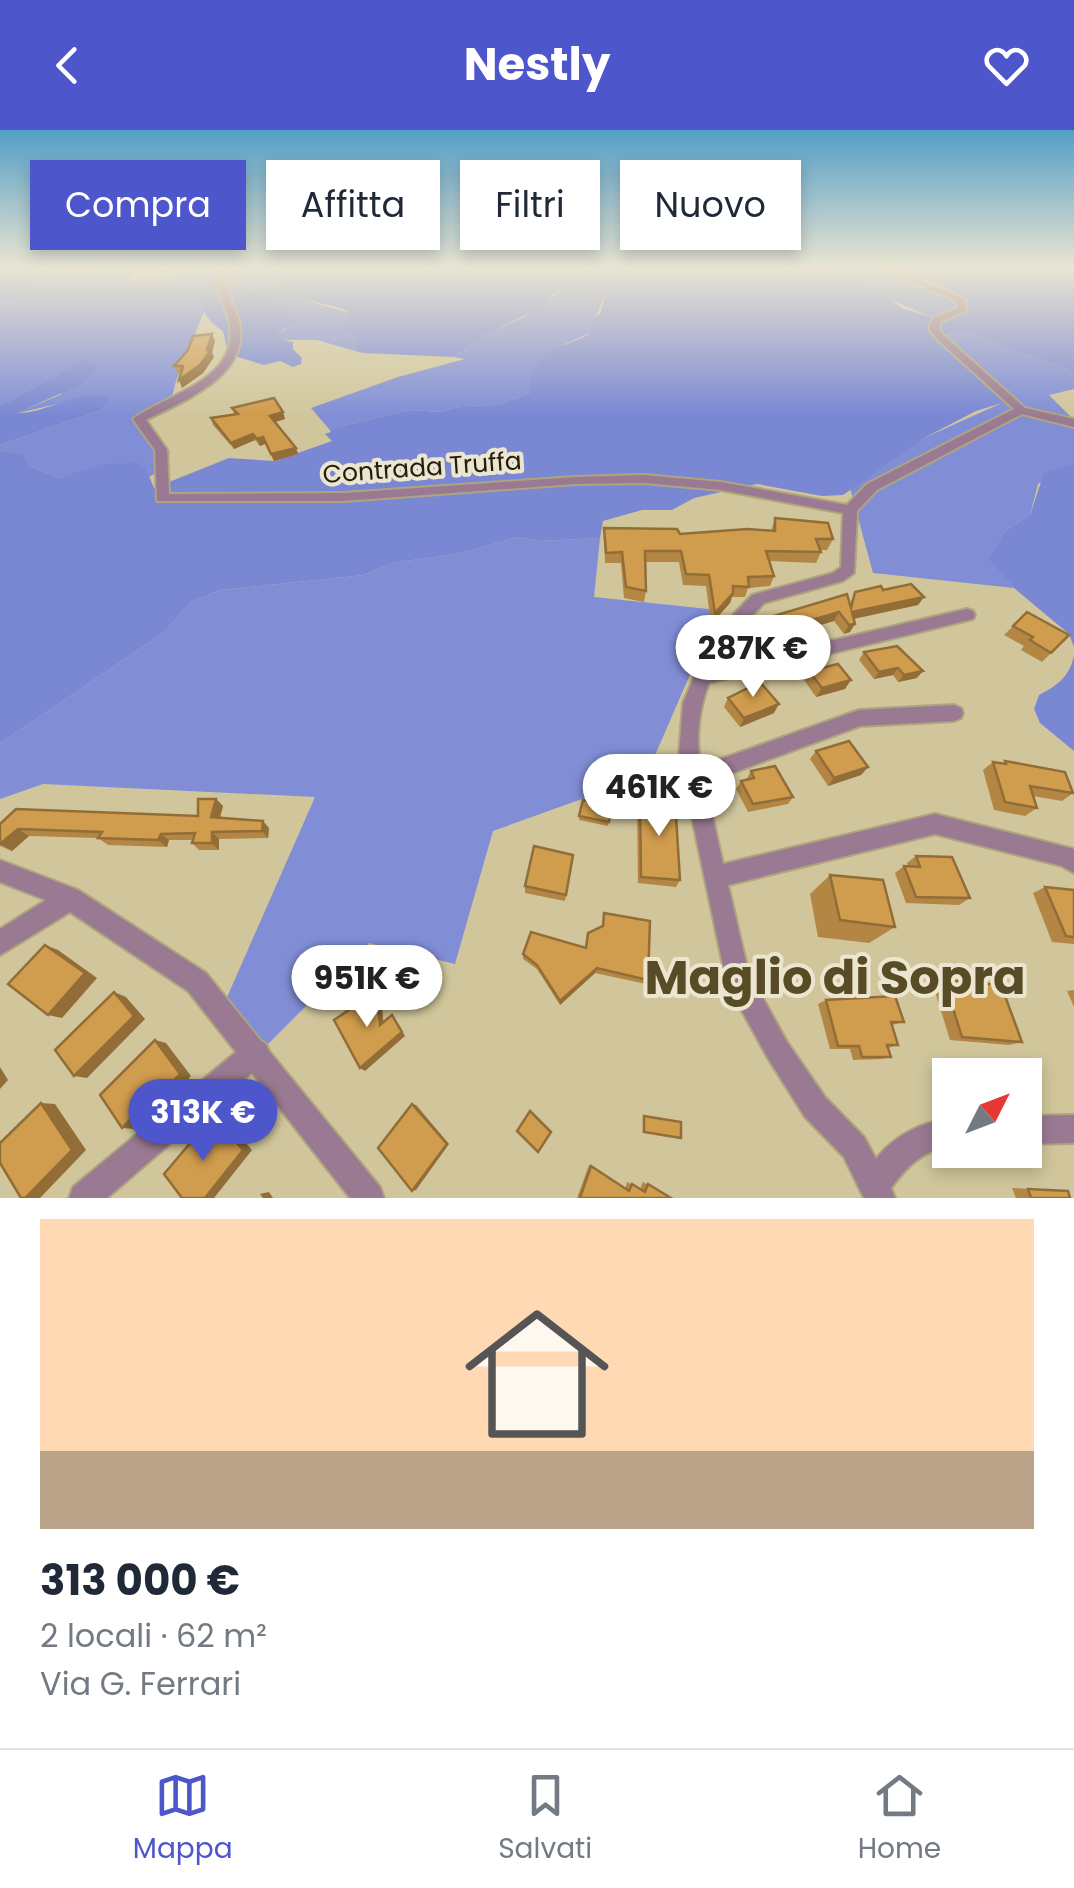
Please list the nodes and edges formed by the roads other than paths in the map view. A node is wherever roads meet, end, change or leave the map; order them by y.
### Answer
1 (231, 317) edge
2 (944, 317) edge
3 (1021, 410) junction
4 (1074, 424) edge
5 (850, 510) junction
6 (967, 616) dead end
7 (702, 678) junction
8 (954, 713) dead end
9 (694, 778) junction
10 (1074, 862) edge
11 (0, 872) edge
12 (717, 876) junction
13 (70, 898) junction
14 (0, 942) edge
15 (256, 1052) junction
16 (1074, 1129) edge
17 (1042, 1130) edge
18 (932, 1136) edge
19 (878, 1192) edge
20 (84, 1198) edge
21 (370, 1198) edge

1 - 5 street, Contrada Truffa
2 - 3 street
3 - 4 street
3 - 5 street
5 - 7 street
6 - 7 street
7 - 9 street
8 - 9 street
9 - 12 street
10 - 12 street
11 - 13 street
12 - 19 street
13 - 14 street
13 - 15 street
15 - 20 street
15 - 21 street
16 - 17 street
18 - 19 street

